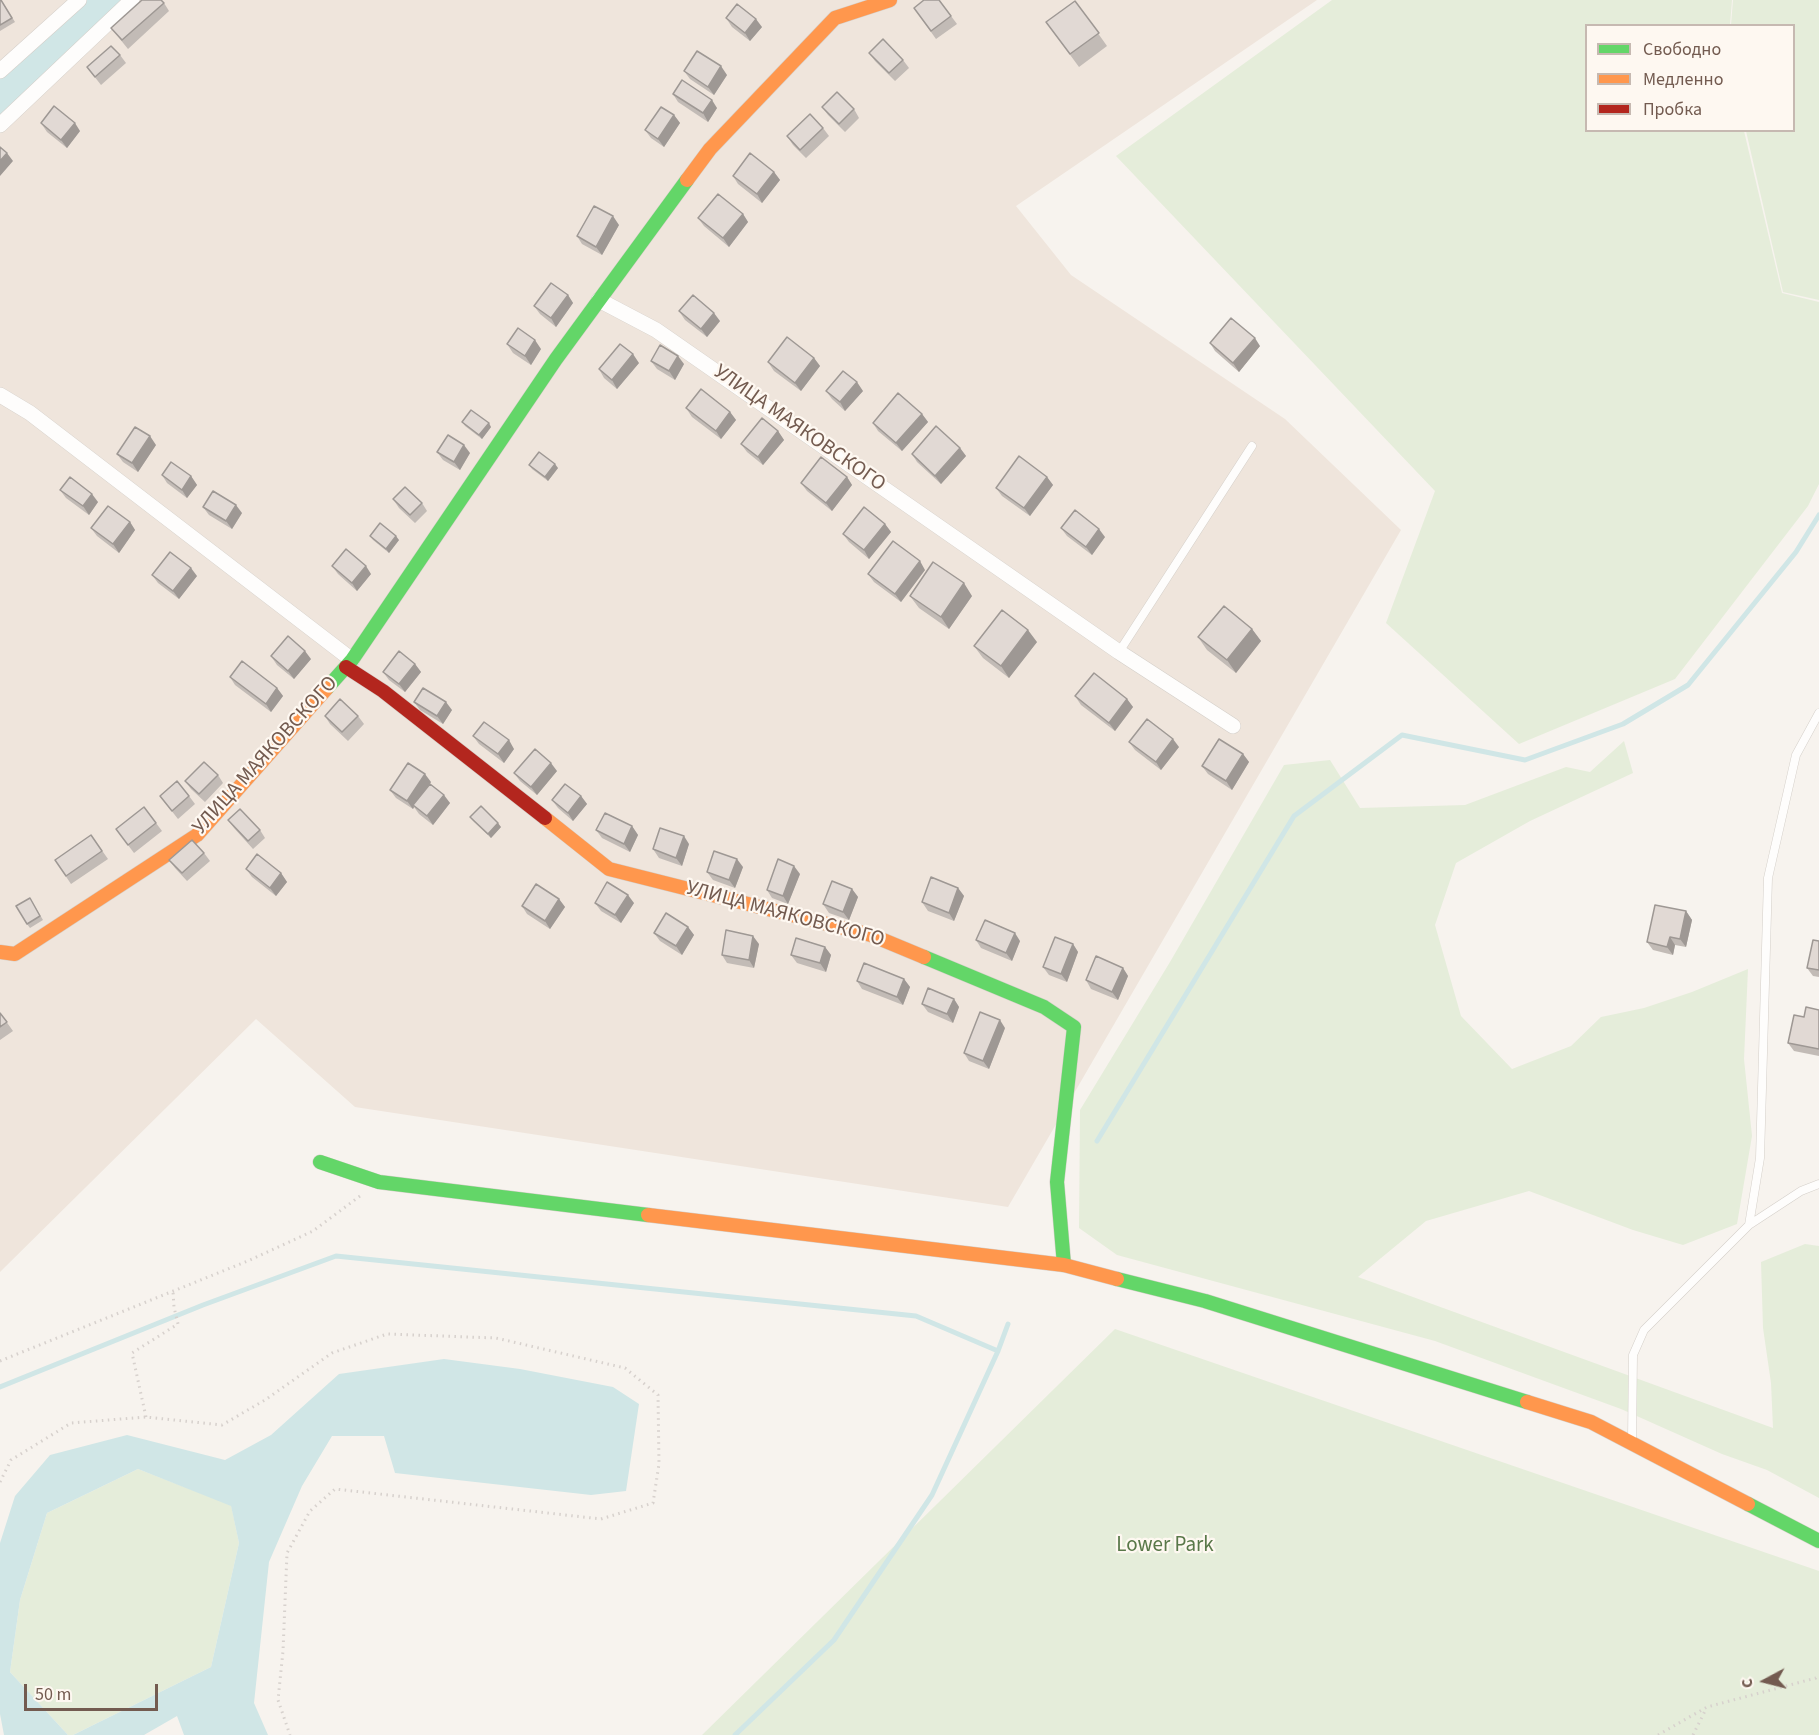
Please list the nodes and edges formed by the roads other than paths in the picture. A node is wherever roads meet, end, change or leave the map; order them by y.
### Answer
1 (79, 0) edge
2 (132, 0) edge
3 (890, 0) edge
4 (0, 71) edge
5 (0, 125) edge
6 (599, 300) junction
7 (0, 395) edge
8 (1252, 446) dead end
9 (1119, 652) junction
10 (349, 663) junction
11 (1819, 713) edge
12 (1233, 726) dead end
13 (0, 952) edge
14 (320, 1162) dead end
15 (1819, 1184) edge
16 (1749, 1225) junction
17 (1064, 1265) junction
18 (1632, 1443) junction
19 (1819, 1540) edge

1 - 4 street
2 - 5 street
3 - 6 street, УЛИЦА МАЯКОВСКОГО
6 - 9 street, УЛИЦА МАЯКОВСКОГО
6 - 10 street, УЛИЦА МАЯКОВСКОГО
7 - 10 street, УЛИЦА МАЯКОВСКОГО
8 - 9 lane
9 - 12 street, УЛИЦА МАЯКОВСКОГО
10 - 13 street, УЛИЦА МАЯКОВСКОГО
10 - 17 street, УЛИЦА МАЯКОВСКОГО
11 - 16 lane
14 - 17 street
15 - 16 lane
16 - 18 lane
17 - 18 street
18 - 19 street

